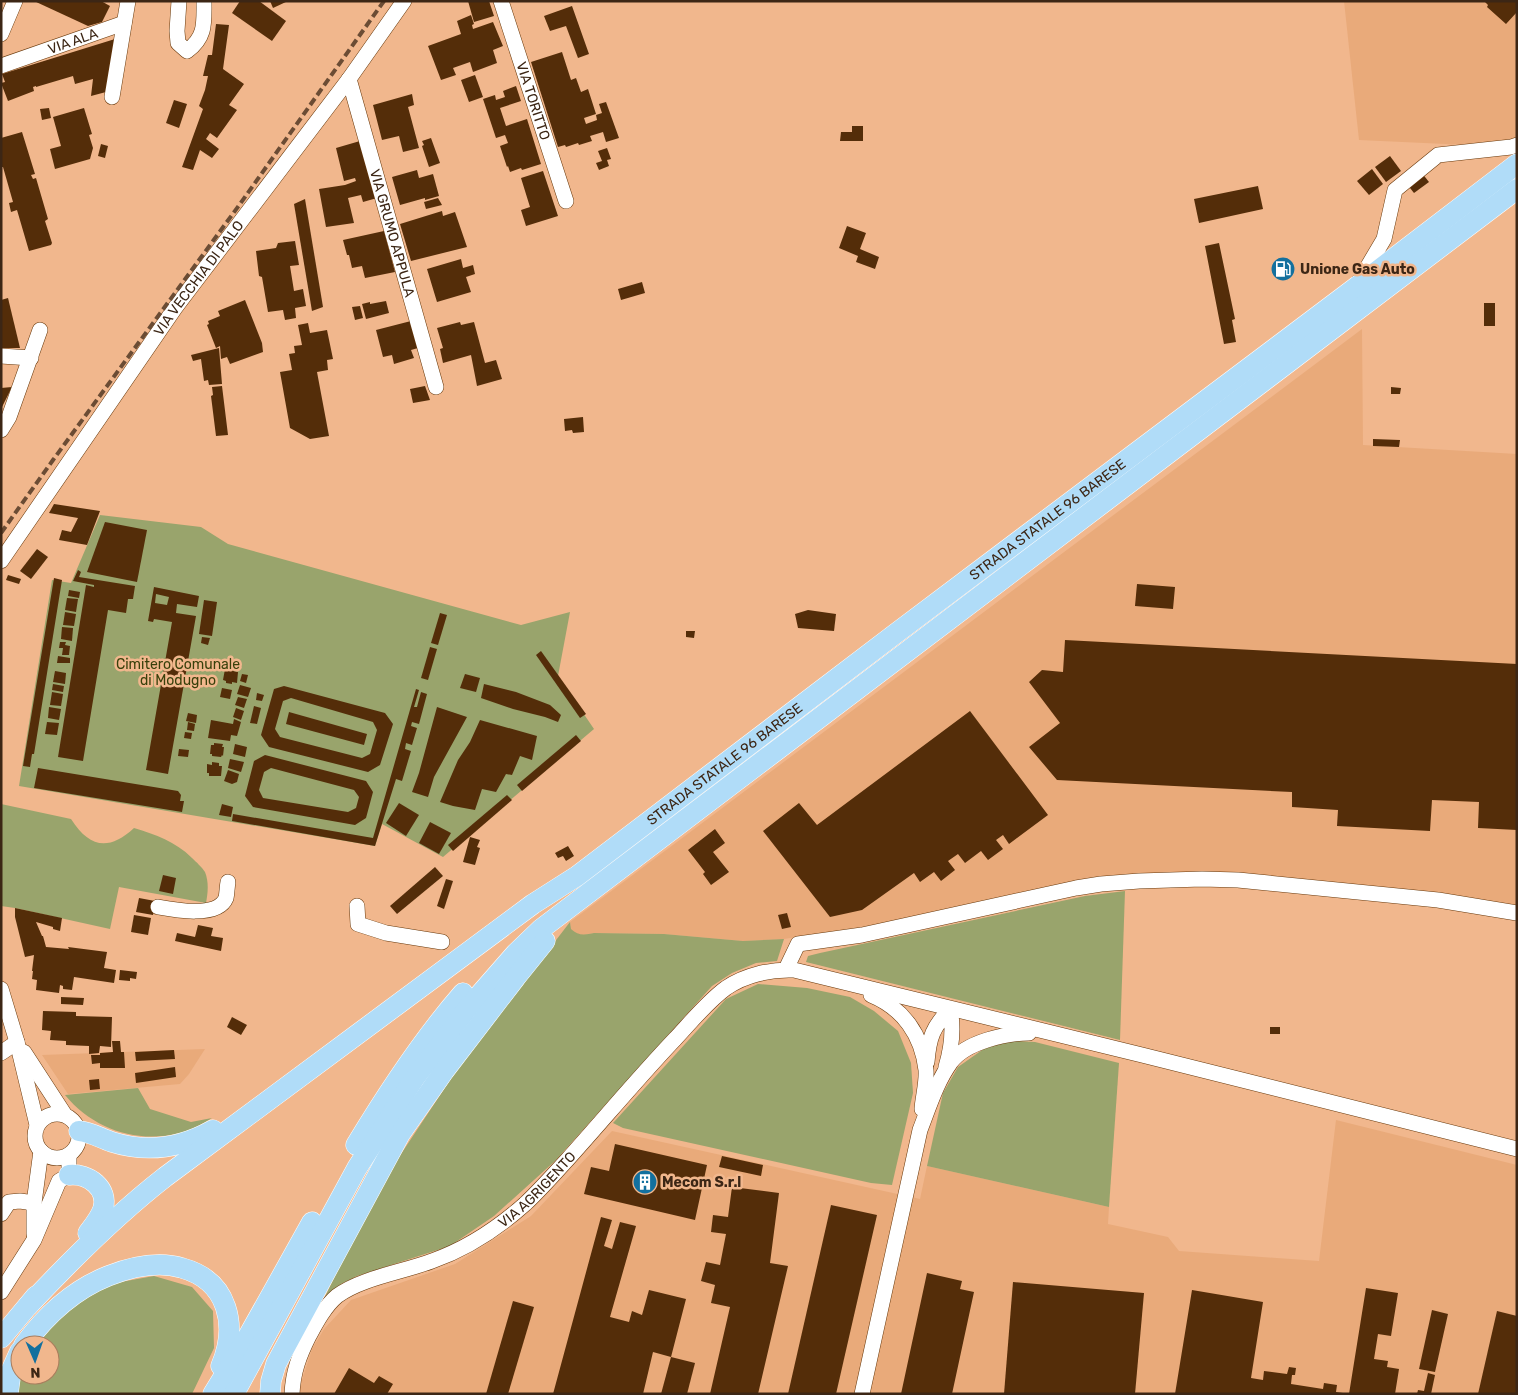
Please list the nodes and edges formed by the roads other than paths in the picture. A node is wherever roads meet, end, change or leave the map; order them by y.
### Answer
1 (15, 1) edge
2 (128, 1) edge
3 (179, 1) edge
4 (204, 1) edge
5 (404, 1) edge
6 (500, 1) edge
7 (4, 17) edge
8 (124, 23) junction
9 (1, 34) edge
10 (1, 66) edge
11 (349, 79) junction
12 (112, 97) dead end
13 (1517, 145) edge
14 (1517, 164) edge
15 (1517, 189) edge
16 (566, 201) dead end
17 (1355, 288) junction
18 (40, 330) dead end
19 (1, 356) edge
20 (31, 358) junction
21 (436, 387) dead end
22 (1, 430) edge
23 (1, 561) edge
24 (578, 876) junction
25 (228, 882) dead end
26 (591, 891) junction
27 (357, 906) dead end
28 (158, 907) dead end
29 (1517, 913) edge
30 (442, 942) dead end
31 (786, 969) junction
32 (843, 982) junction
33 (1, 989) edge
34 (950, 1008) junction
35 (1051, 1033) junction
36 (17, 1042) junction
37 (1, 1053) edge
38 (318, 1063) junction
39 (926, 1071) junction
40 (943, 1075) junction
41 (65, 1115) junction
42 (38, 1125) junction
43 (920, 1130) junction
44 (79, 1131) junction
45 (1517, 1149) edge
46 (41, 1151) junction
47 (69, 1154) junction
48 (69, 1175) junction
49 (34, 1203) junction
50 (1, 1214) edge
51 (34, 1240) junction
52 (1, 1292) edge
53 (28, 1306) junction
54 (32, 1335) edge
55 (1, 1338) edge
56 (10, 1375) edge
57 (8, 1394) edge
58 (208, 1394) edge
59 (213, 1394) edge
60 (234, 1394) edge
61 (270, 1394) edge
62 (292, 1394) edge
63 (862, 1394) edge

1 - 7 street
2 - 8 street
3 - 4 street
5 - 11 street, VIA VECCHIA DI PALO
6 - 16 street, VIA TORITTO
7 - 9 street
8 - 10 street, VIA ALA
8 - 12 street
11 - 21 street, VIA GRUMO APPULA
11 - 23 street, VIA VECCHIA DI PALO
13 - 17 street
14 - 17 main road, STRADA STATALE 96 BARESE
15 - 26 main road, STRADA STATALE 96 BARESE
17 - 24 main road, STRADA STATALE 96 BARESE
18 - 20 street
19 - 20 street
20 - 22 street
24 - 38 main road
24 - 59 main road
25 - 28 street
26 - 60 main road
26 - 61 main road
27 - 30 street
29 - 31 street
31 - 32 street
31 - 62 street, VIA AGRIGENTO
32 - 34 street
32 - 39 street
33 - 36 street
34 - 35 street
34 - 39 street
34 - 40 street
35 - 40 street
35 - 45 street
36 - 37 street
36 - 41 street
36 - 42 street
38 - 44 main road
38 - 53 main road
39 - 43 street
40 - 43 street
41 - 42 street
41 - 44 street
42 - 46 street
43 - 63 street
44 - 47 street
46 - 47 street
46 - 49 street
47 - 48 street
48 - 51 street
48 - 53 main road
49 - 50 street
49 - 51 street
51 - 52 street
53 - 55 main road
54 - 58 main road
56 - 57 main road

